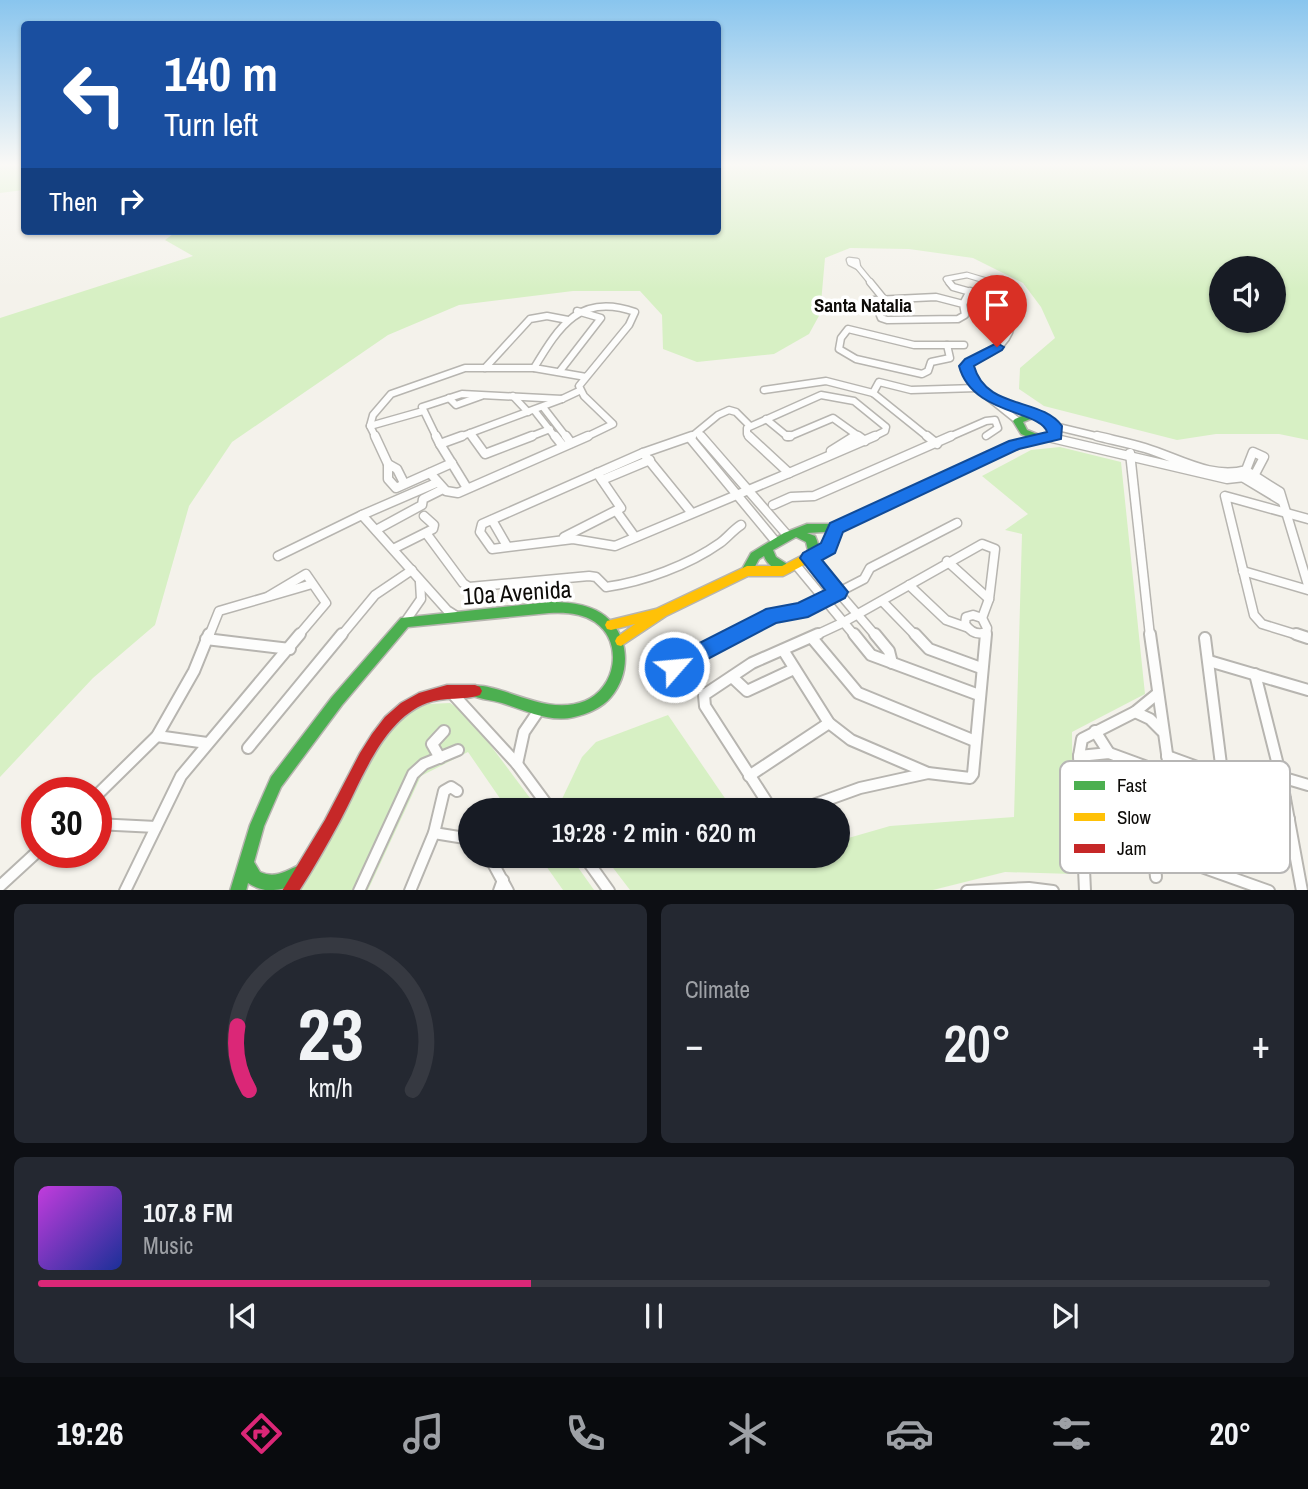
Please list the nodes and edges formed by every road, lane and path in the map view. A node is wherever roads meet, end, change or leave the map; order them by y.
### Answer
1 (858, 267) dead end
2 (959, 289) junction
3 (970, 292) junction
4 (886, 298) junction
5 (992, 299) junction
6 (951, 300) junction
7 (963, 304) junction
8 (576, 311) junction
9 (881, 318) junction
10 (568, 320) junction
11 (874, 335) junction
12 (947, 345) junction
13 (964, 345) dead end
14 (485, 368) junction
15 (534, 368) junction
16 (559, 371) junction
17 (586, 377) junction
18 (977, 388) junction
19 (764, 390) dead end
20 (579, 391) junction
21 (873, 393) junction
22 (513, 396) junction
23 (563, 399) junction
24 (996, 402) junction
25 (542, 407) junction
26 (423, 411) junction
27 (531, 411) junction
28 (373, 415) junction
29 (1032, 415) junction
30 (766, 419) junction
31 (391, 420) junction
32 (1018, 423) junction
33 (370, 426) junction
34 (750, 426) junction
35 (1054, 426) junction
36 (550, 429) junction
37 (470, 433) junction
38 (698, 433) junction
39 (857, 435) junction
40 (986, 436) dead end
41 (690, 438) junction
42 (1036, 438) junction
43 (1052, 438) junction
44 (865, 441) junction
45 (440, 444) junction
46 (937, 444) junction
47 (1129, 444) junction
48 (567, 445) junction
49 (1015, 445) junction
50 (643, 453) junction
51 (1131, 456) junction
52 (650, 460) junction
53 (452, 463) junction
54 (388, 464) junction
55 (810, 464) junction
56 (1246, 470) junction
57 (429, 473) junction
58 (789, 473) junction
59 (1237, 474) junction
60 (1254, 475) junction
61 (600, 477) junction
62 (1245, 479) junction
63 (404, 483) junction
64 (439, 486) junction
65 (467, 488) junction
66 (748, 489) junction
67 (736, 495) junction
68 (420, 496) junction
69 (1282, 501) junction
70 (773, 505) dead end
71 (617, 512) junction
72 (691, 512) junction
73 (1287, 514) junction
74 (362, 515) junction
75 (424, 516) dead end
76 (1308, 519) edge
77 (492, 520) junction
78 (957, 523) dead end
79 (741, 526) dead end
80 (836, 528) junction
81 (376, 530) junction
82 (426, 533) junction
83 (792, 534) junction
84 (635, 537) junction
85 (558, 540) junction
86 (1296, 543) junction
87 (772, 545) junction
88 (507, 546) junction
89 (1308, 547) edge
90 (393, 549) junction
91 (278, 556) dead end
92 (812, 557) junction
93 (947, 561) junction
94 (792, 567) junction
95 (412, 570) junction
96 (747, 571) junction
97 (1243, 571) junction
98 (419, 578) junction
99 (909, 585) junction
100 (1308, 585) edge
101 (1308, 590) edge
102 (839, 592) junction
103 (825, 599) junction
104 (989, 599) junction
105 (882, 601) junction
106 (662, 612) junction
107 (857, 614) junction
108 (460, 618) junction
109 (982, 618) junction
110 (405, 622) junction
111 (843, 622) junction
112 (611, 625) junction
113 (967, 628) junction
114 (986, 632) junction
115 (812, 638) junction
116 (1205, 638) dead end
117 (1308, 638) edge
118 (206, 639) junction
119 (621, 641) junction
120 (290, 649) junction
121 (783, 650) junction
122 (1209, 661) junction
123 (892, 663) junction
124 (674, 667) dead end
125 (981, 668) junction
126 (794, 669) junction
127 (1255, 674) junction
128 (732, 677) junction
129 (1308, 690) edge
130 (451, 692) junction
131 (1157, 694) junction
132 (979, 695) junction
133 (540, 710) junction
134 (1135, 712) junction
135 (829, 723) junction
136 (444, 731) dead end
137 (1096, 731) junction
138 (1163, 732) junction
139 (157, 736) junction
140 (975, 741) junction
141 (206, 743) junction
142 (248, 748) dead end
143 (458, 750) dead end
144 (1109, 753) junction
145 (1079, 756) junction
146 (1167, 756) junction
147 (440, 758) junction
148 (1079, 761) edge
149 (1131, 761) edge
150 (1168, 761) edge
151 (1181, 761) edge
152 (1221, 761) edge
153 (1277, 761) edge
154 (517, 764) junction
155 (928, 773) junction
156 (749, 776) junction
157 (1290, 779) edge
158 (112, 780) edge
159 (1308, 785) edge
160 (457, 790) dead end
161 (542, 798) edge
162 (764, 798) edge
163 (832, 798) edge
164 (1290, 824) edge
165 (112, 825) edge
166 (156, 827) junction
167 (434, 833) junction
168 (458, 837) edge
169 (246, 858) junction
170 (21, 867) edge
171 (494, 868) edge
172 (593, 868) edge
173 (304, 869) junction
174 (1156, 873) edge
175 (1219, 873) edge
176 (1156, 877) dead end
177 (0, 886) edge
178 (503, 887) edge
179 (125, 890) edge
180 (238, 890) edge
181 (291, 890) edge
182 (359, 890) edge
183 (410, 890) edge
184 (608, 890) edge
185 (988, 890) edge
186 (1045, 890) edge
187 (1266, 890) edge
188 (1303, 890) edge

1 - 4 street
2 - 3 street
2 - 5 street
2 - 6 street
3 - 5 street
3 - 7 street
4 - 6 street
4 - 9 street
5 - 18 street
6 - 7 street
7 - 9 street
8 - 10 street
8 - 16 street
8 - 17 street
9 - 11 street
10 - 14 street
10 - 15 street
11 - 12 street
11 - 12 street
12 - 13 street
14 - 15 street
14 - 28 street
15 - 16 street
16 - 17 street
17 - 20 street
18 - 21 street
18 - 24 street
19 - 21 street
20 - 23 street
20 - 48 street
21 - 46 street
22 - 23 street
22 - 26 street
22 - 27 street
23 - 25 street
24 - 29 street
24 - 32 street
25 - 27 street
25 - 48 street
26 - 31 street
26 - 45 street
27 - 36 street
27 - 37 street
28 - 31 street
28 - 33 street
29 - 32 street
29 - 35 street
30 - 34 street
30 - 39 street
30 - 44 street
31 - 33 street
32 - 42 street
32 - 49 street
33 - 54 street
34 - 38 street
34 - 58 street
35 - 43 street
35 - 47 street
36 - 37 street
36 - 48 street
37 - 45 street
38 - 41 street
38 - 66 street
39 - 44 street
39 - 55 street
40 - 46 street
41 - 50 street
41 - 67 street
42 - 43 street
42 - 49 street
43 - 51 street
44 - 55 street
45 - 53 street
46 - 70 street
47 - 51 street
47 - 59 street
48 - 65 street
49 - 80 street
50 - 52 street
50 - 61 street
51 - 62 street
51 - 131 street
52 - 61 street
52 - 72 street
53 - 57 street
53 - 65 street
54 - 63 street
54 - 63 street
55 - 58 street
56 - 59 street
56 - 60 street
56 - 60 street
57 - 63 street
57 - 64 street
58 - 66 street
59 - 62 street
60 - 62 street
60 - 69 street
61 - 71 street
61 - 77 street
62 - 69 street
64 - 65 street
64 - 68 street
66 - 67 street
66 - 83 street
67 - 72 street
67 - 87 street
68 - 74 street
68 - 81 street
69 - 73 street
71 - 84 street
71 - 85 street
72 - 84 street
73 - 76 street
73 - 86 street
73 - 97 street
74 - 81 street
74 - 91 street
75 - 82 street
77 - 88 street
77 - 88 street
78 - 102 street
79 - 82 street
80 - 83 street
80 - 92 street
81 - 90 street
82 - 90 street
83 - 87 street
83 - 92 street
84 - 85 street
85 - 88 street
86 - 89 street
86 - 100 street
87 - 94 street
87 - 96 street
90 - 95 street
92 - 94 street
92 - 102 street
93 - 99 street
93 - 104 street
93 - 104 street
94 - 96 street
94 - 103 street
95 - 98 street
95 - 142 street
96 - 106 street
97 - 101 street
97 - 117 street
98 - 108 street
98 - 110 street
99 - 105 street
99 - 113 street
102 - 103 street
102 - 107 street
103 - 111 street
103 - 124 street
104 - 109 street
105 - 107 street
105 - 125 street
106 - 112 street
106 - 119 street
107 - 111 street
107 - 123 street
108 - 110 street, 10a Avenida
108 - 112 street, 10a Avenida
109 - 113 street
109 - 114 street
110 - 169 street
111 - 115 street
111 - 123 street
112 - 119 street
113 - 114 street
114 - 125 street
115 - 121 street
115 - 140 street
116 - 122 street
118 - 120 street
118 - 120 street
118 - 139 street
119 - 133 street
120 - 141 street
121 - 126 street
121 - 128 street
122 - 127 street
122 - 152 street
123 - 132 street
125 - 132 street
126 - 128 street
126 - 135 street
127 - 129 street
127 - 153 street
128 - 156 street
130 - 133 street
130 - 154 street
130 - 173 street
131 - 134 street
131 - 138 street
132 - 140 street
133 - 154 street
134 - 137 street
134 - 138 street
135 - 155 street
135 - 156 street
136 - 147 street
137 - 144 street
137 - 145 street
138 - 146 street
139 - 141 street
139 - 158 street
140 - 155 street
141 - 166 street
143 - 147 street
144 - 145 street
144 - 149 street
145 - 148 street
146 - 150 street
146 - 151 street
147 - 182 street
154 - 161 street
155 - 163 street
156 - 162 street
157 - 159 street
160 - 167 street
164 - 188 street
165 - 166 street
166 - 179 street
167 - 168 street
167 - 183 street
169 - 173 street
169 - 180 street
170 - 177 street
171 - 178 street
172 - 184 street
173 - 181 street
174 - 176 street
175 - 187 street
185 - 186 street

